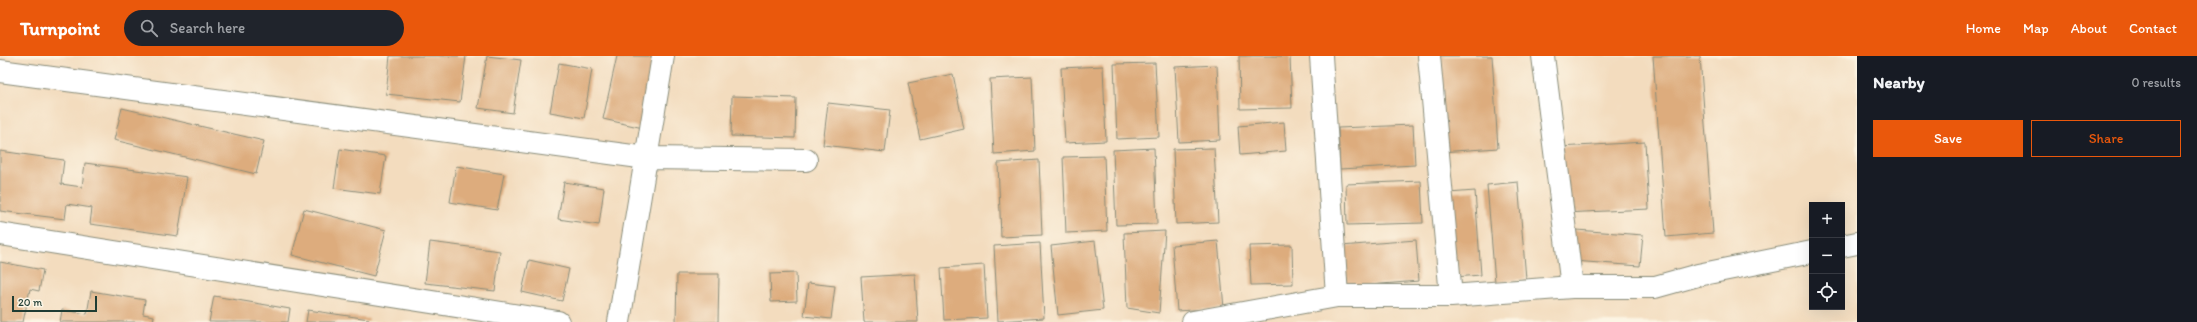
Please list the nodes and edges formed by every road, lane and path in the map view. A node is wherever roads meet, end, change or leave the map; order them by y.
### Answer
1 (664, 56) edge
2 (1321, 56) edge
3 (1429, 56) edge
4 (1543, 56) edge
5 (0, 71) edge
6 (647, 158) junction
7 (806, 160) dead end
8 (0, 234) edge
9 (1857, 243) edge
10 (1845, 245) edge
11 (1809, 253) edge
12 (1572, 286) junction
13 (1337, 296) junction
14 (1451, 296) junction
15 (558, 322) edge
16 (619, 322) edge
17 (1193, 322) edge

1 - 6 street
2 - 13 street
3 - 14 street
4 - 12 street
5 - 6 street
6 - 7 street
6 - 16 street
8 - 15 street
9 - 10 street
11 - 12 street
12 - 14 street
13 - 14 street
13 - 17 street

